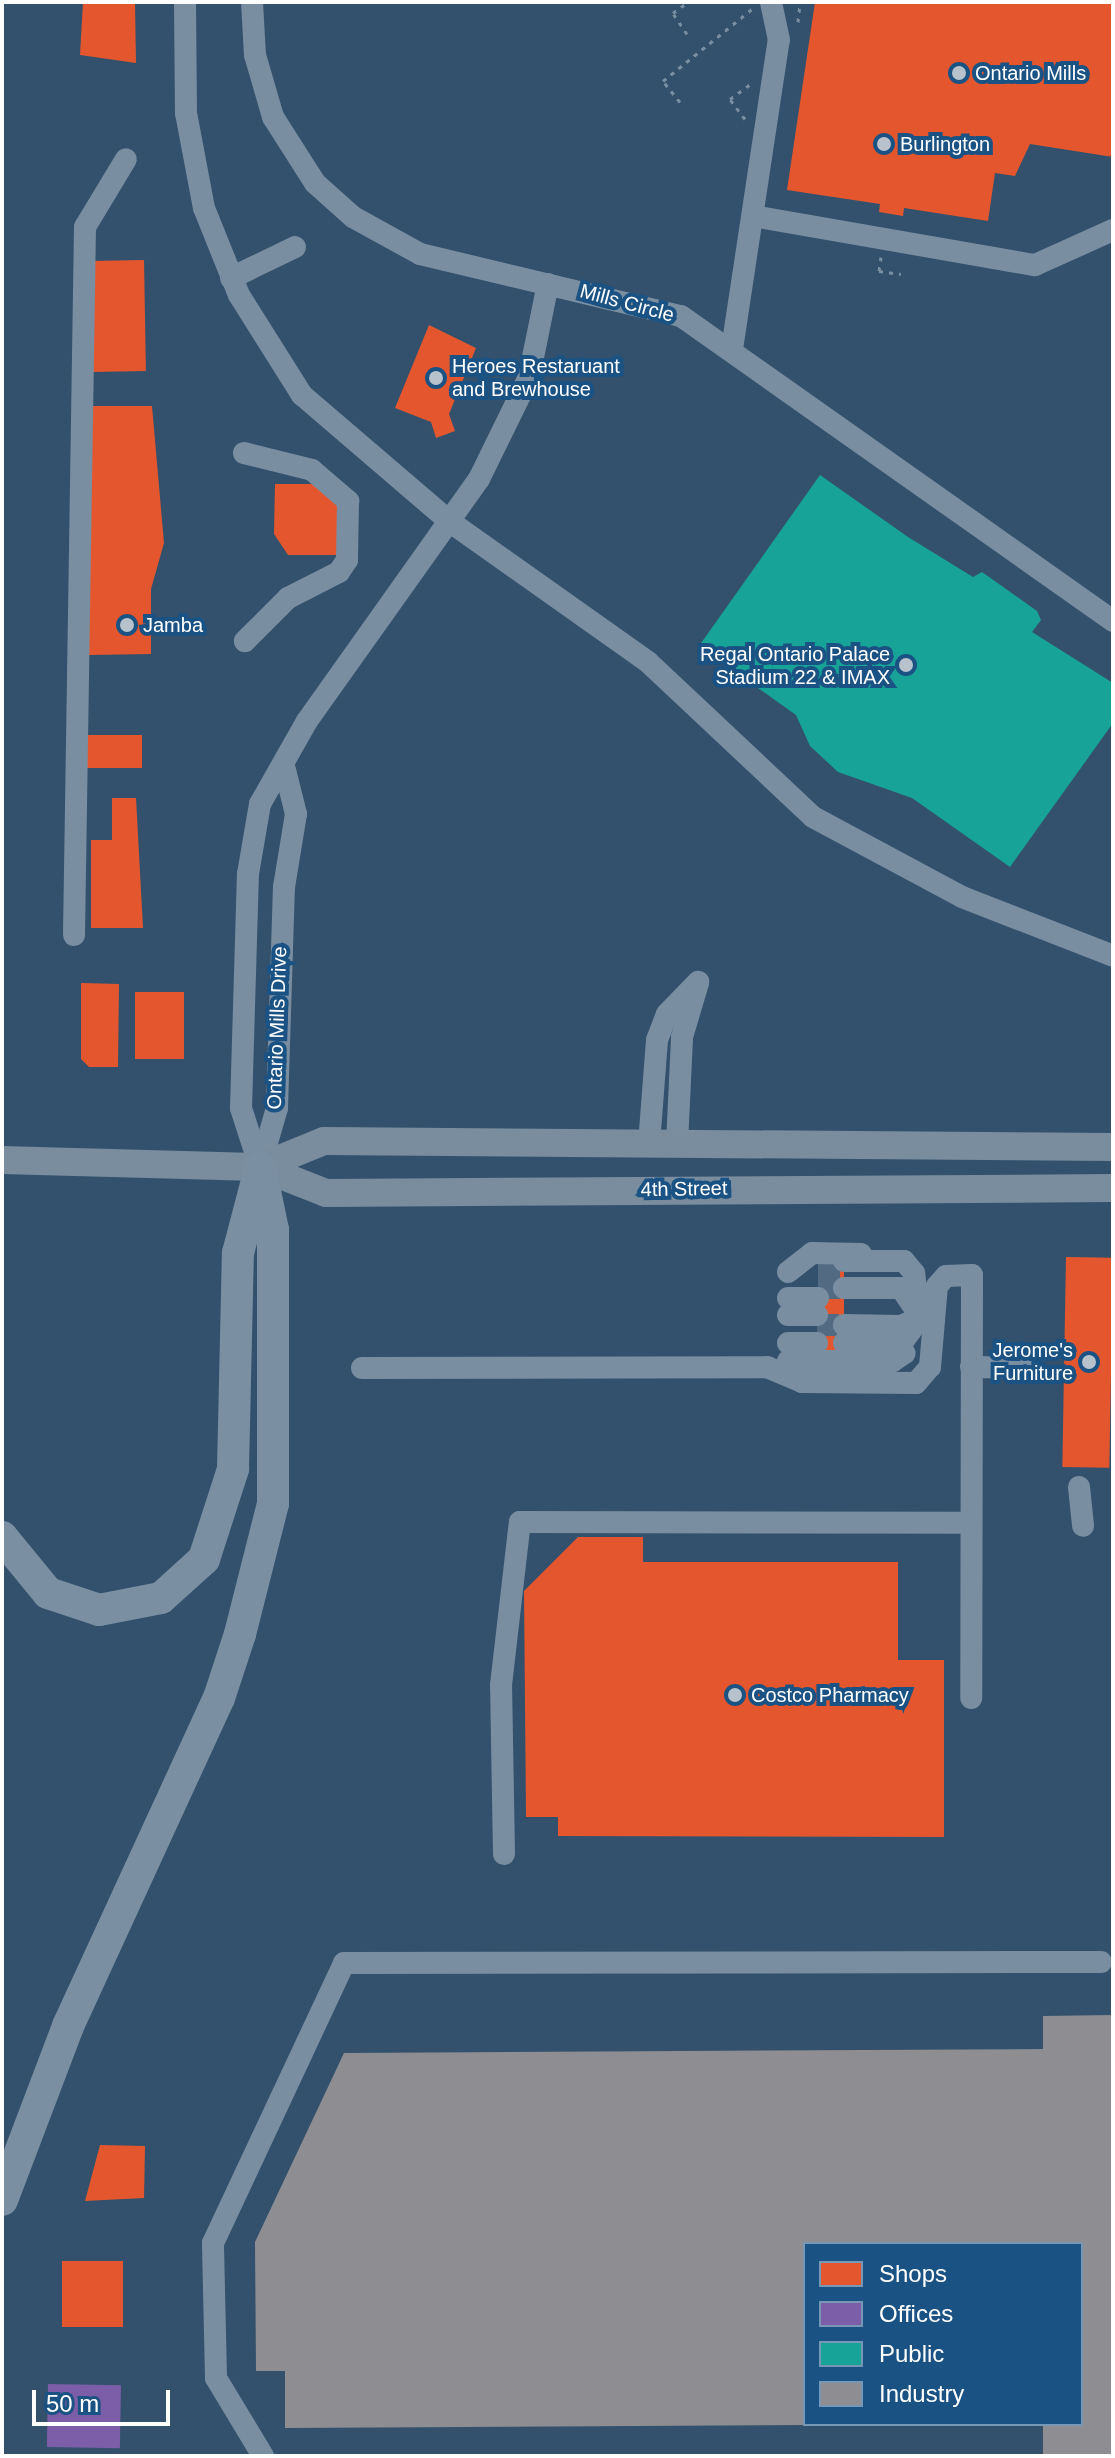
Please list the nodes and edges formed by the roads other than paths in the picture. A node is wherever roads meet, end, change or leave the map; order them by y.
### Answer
1 (185, 2) edge
2 (252, 2) edge
3 (771, 2) edge
4 (126, 159) dead end
5 (753, 216) junction
6 (1113, 230) edge
7 (295, 247) dead end
8 (231, 278) junction
9 (548, 284) junction
10 (732, 349) junction
11 (244, 453) dead end
12 (449, 521) junction
13 (1113, 621) edge
14 (245, 641) dead end
15 (285, 770) junction
16 (74, 935) dead end
17 (1113, 956) edge
18 (663, 1144) junction
19 (1113, 1147) edge
20 (2, 1160) edge
21 (260, 1167) junction
22 (1113, 1188) edge
23 (904, 1261) junction
24 (817, 1307) junction
25 (844, 1307) junction
26 (926, 1318) junction
27 (788, 1319) junction
28 (905, 1353) junction
29 (971, 1367) junction
30 (362, 1368) dead end
31 (1030, 1368) dead end
32 (1079, 1487) dead end
33 (970, 1523) junction
34 (1083, 1526) dead end
35 (2, 1537) edge
36 (971, 1698) dead end
37 (504, 1854) dead end
38 (1101, 1962) dead end
39 (2, 2200) edge
40 (263, 2456) edge

1 - 8 street
2 - 9 street, Mills Circle
3 - 5 street
4 - 16 street
5 - 6 street
5 - 10 street
7 - 8 street
8 - 12 street
9 - 10 street, Mills Circle
9 - 12 street, Ontario Mills Drive
10 - 13 street, Mills Circle
11 - 14 street
12 - 15 street, Ontario Mills Drive
12 - 17 street
15 - 21 street, Ontario Mills Drive
15 - 21 street, Ontario Mills Drive
18 - 18 street
18 - 19 main road, 4th Street
18 - 21 main road, 4th Street
20 - 21 main road, 4th Street
21 - 22 main road, 4th Street
21 - 35 highway
21 - 39 highway
23 - 25 street
23 - 26 street
23 - 27 street
24 - 27 street
24 - 27 street
24 - 27 street
25 - 26 street
25 - 26 street
25 - 28 street
26 - 28 street
26 - 29 street
26 - 30 street
27 - 28 street
29 - 31 street
29 - 33 street
32 - 34 street
33 - 36 street
33 - 37 street
38 - 40 street

